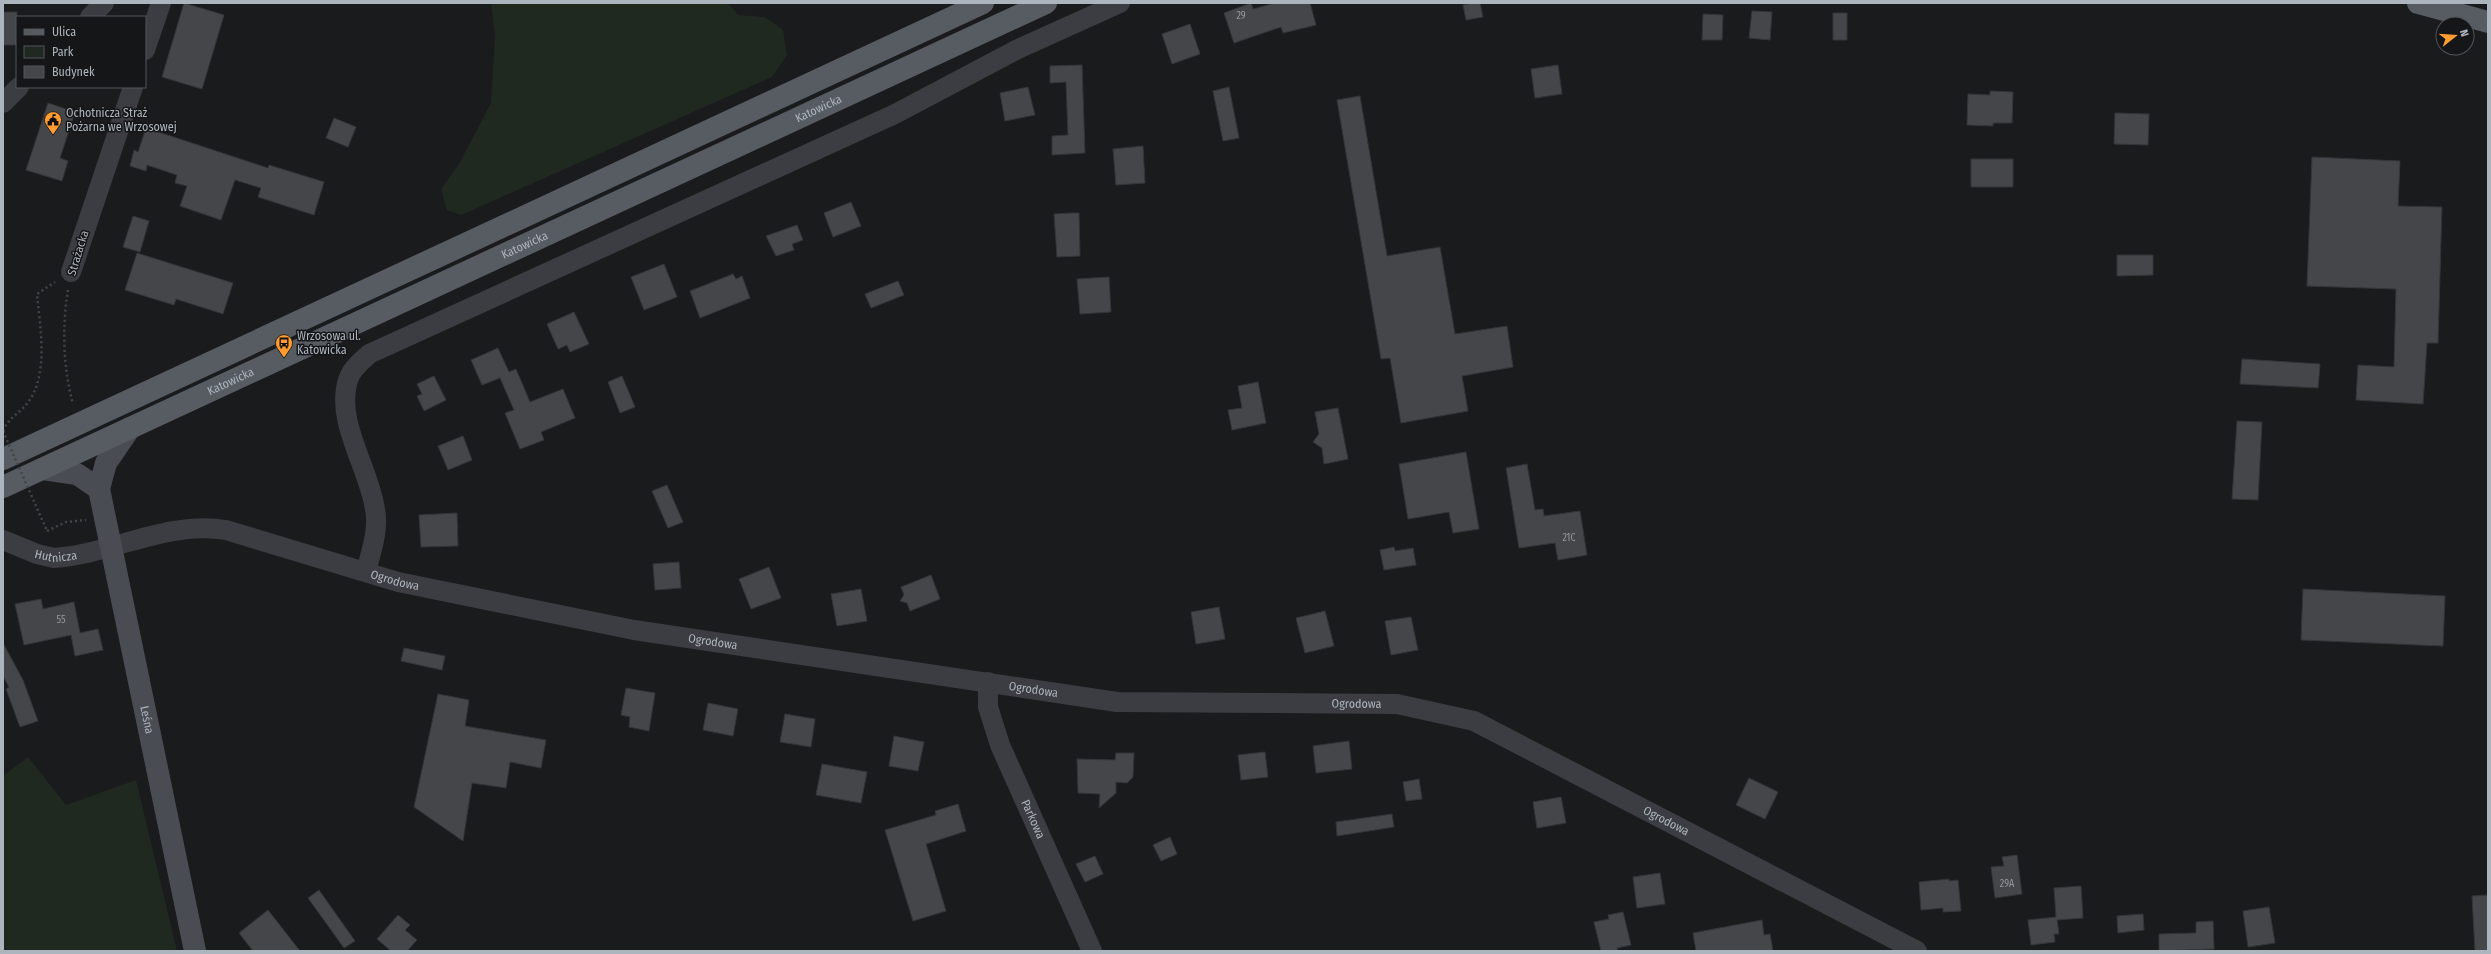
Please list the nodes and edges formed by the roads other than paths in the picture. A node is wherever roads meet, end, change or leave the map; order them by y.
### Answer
1 (161, 3) edge
2 (983, 3) edge
3 (1046, 3) edge
4 (1120, 3) edge
5 (2418, 3) edge
6 (2488, 22) edge
7 (146, 47) edge
8 (18, 88) edge
9 (133, 88) edge
10 (3, 103) edge
11 (71, 272) road end
12 (130, 428) junction
13 (3, 459) edge
14 (43, 469) junction
15 (3, 487) edge
16 (99, 489) junction
17 (3, 540) edge
18 (110, 547) junction
19 (366, 572) junction
20 (988, 682) junction
21 (195, 951) edge
22 (1092, 951) edge
23 (1917, 951) edge

1 - 7 street
2 - 13 main road
3 - 12 main road, Katowicka
4 - 19 street
5 - 6 main road
8 - 10 street
9 - 11 street, Strażacka
12 - 14 main road, Katowicka
12 - 16 street
14 - 15 main road, Katowicka
14 - 16 street
16 - 18 street, Leśna
17 - 18 street, Hutnicza
18 - 19 street, Ogrodowa
18 - 21 street, Leśna
19 - 20 street, Ogrodowa
20 - 22 street, Parkowa
20 - 23 street, Ogrodowa

